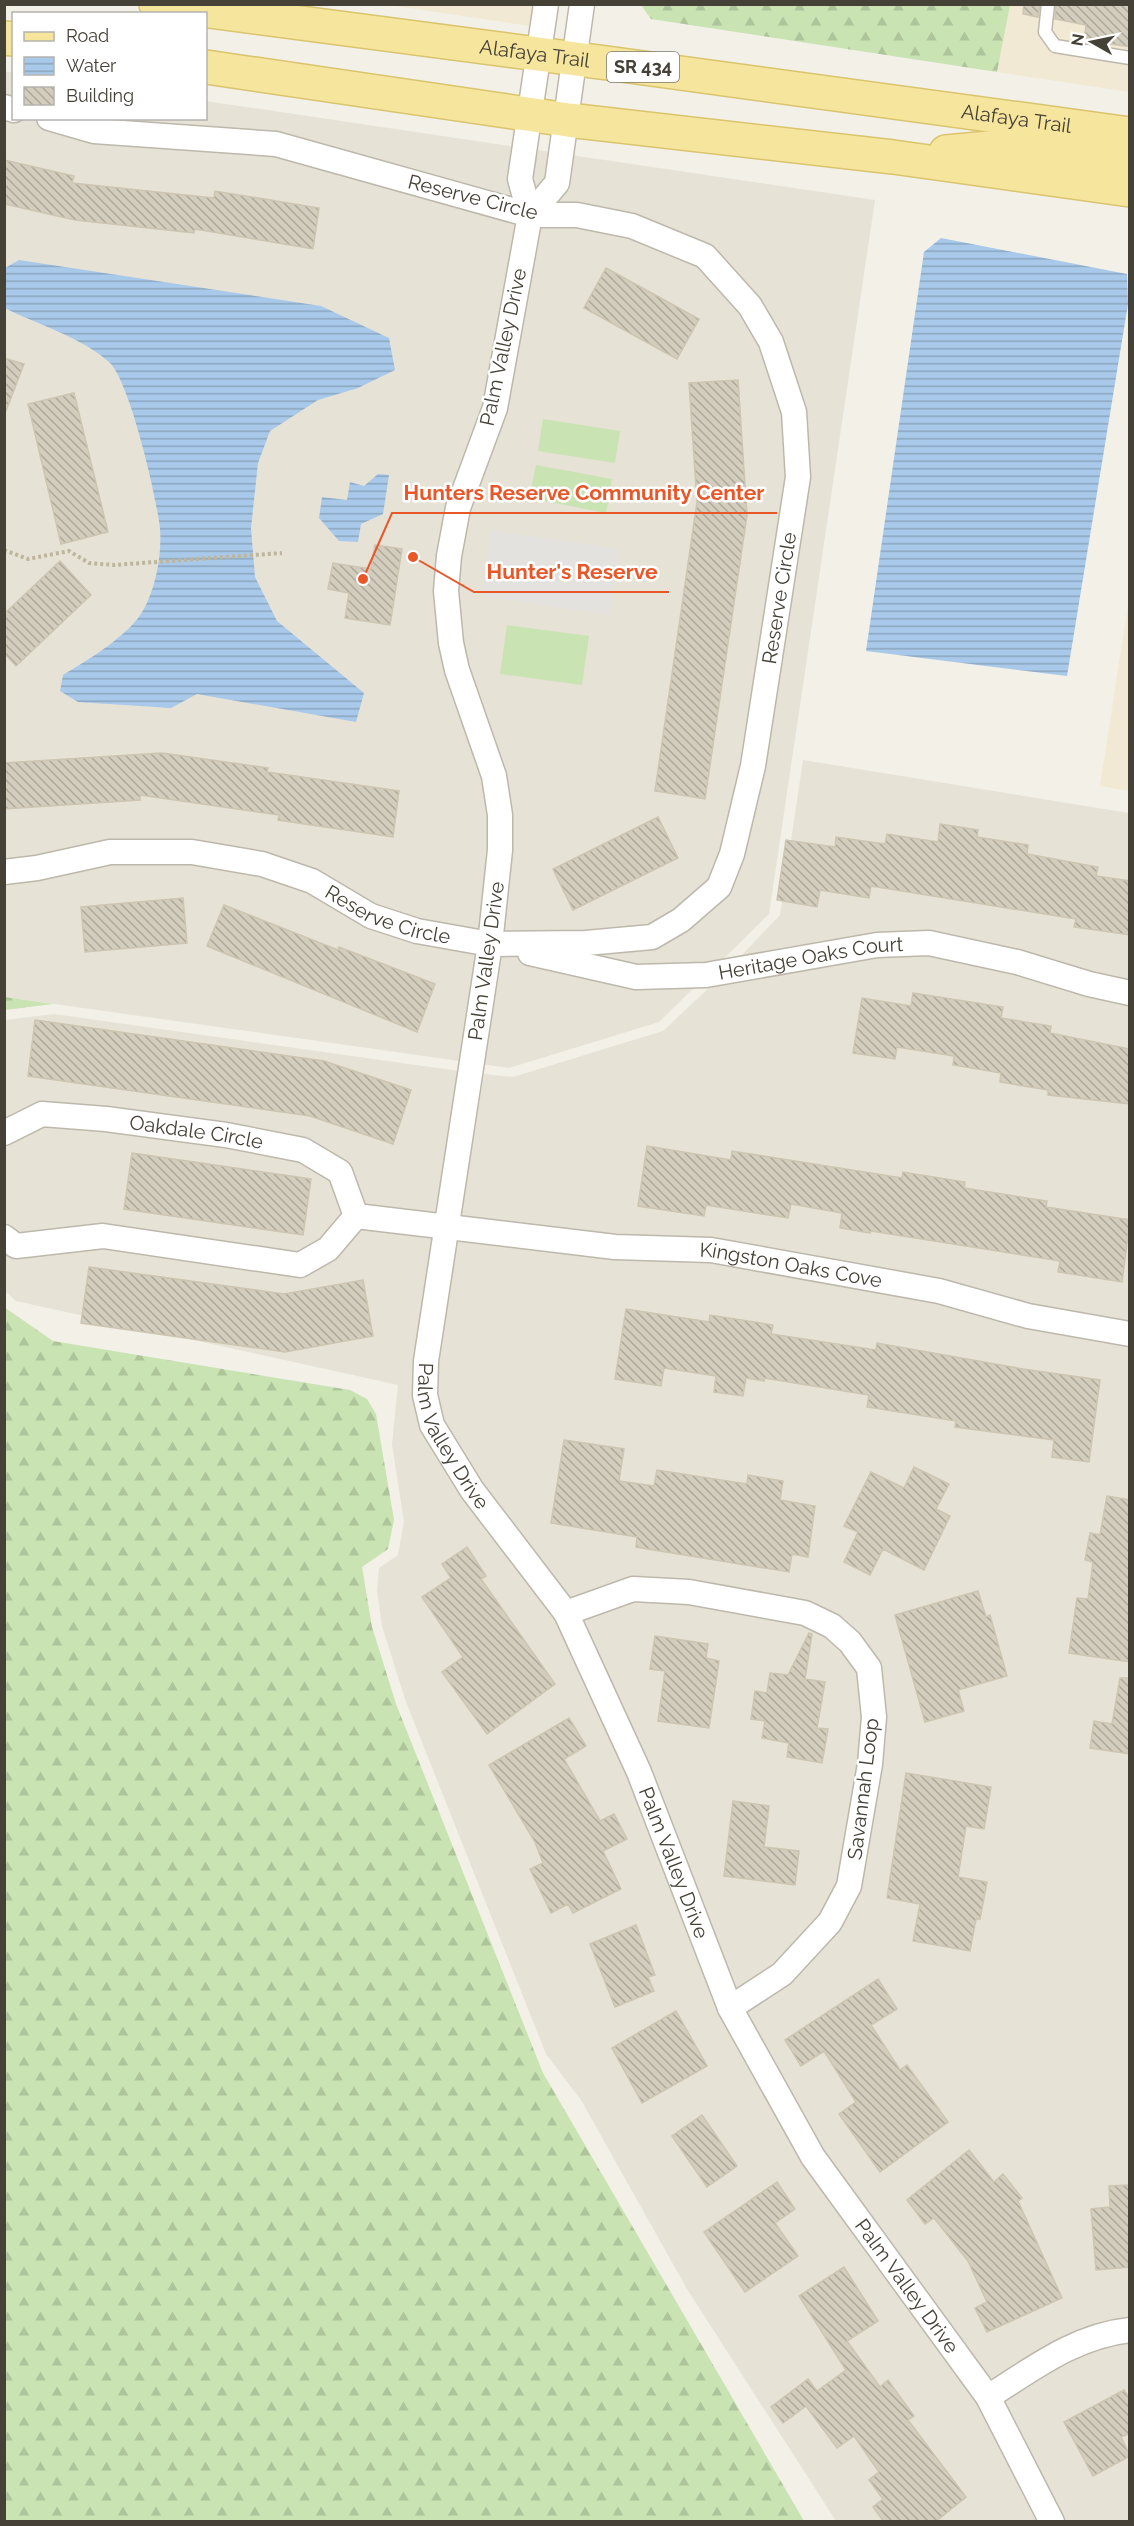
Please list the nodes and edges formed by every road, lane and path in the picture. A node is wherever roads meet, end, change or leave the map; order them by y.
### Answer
1 (156, 4) edge
2 (546, 4) edge
3 (582, 4) edge
4 (1048, 4) edge
5 (242, 10) edge
6 (538, 53) junction
7 (574, 58) junction
8 (1130, 58) edge
9 (207, 67) edge
10 (530, 114) junction
11 (56, 120) edge
12 (568, 120) junction
13 (1130, 134) edge
14 (893, 157) junction
15 (1130, 162) edge
16 (1130, 190) edge
17 (530, 216) junction
18 (4, 550) edge
19 (282, 554) dead end
20 (4, 872) edge
21 (490, 944) junction
22 (1130, 993) edge
23 (4, 1133) edge
24 (356, 1216) junction
25 (446, 1226) junction
26 (4, 1237) edge
27 (1130, 1334) edge
28 (566, 1613) junction
29 (730, 2008) junction
30 (1130, 2330) edge
31 (988, 2397) junction
32 (1052, 2522) edge

1 - 5 main road, Alafaya Trail / SR 434
2 - 6 street, Palm Valley Drive
3 - 7 street, Palm Valley Drive
4 - 8 lane
5 - 6 main road, Alafaya Trail / SR 434
6 - 7 main road, Alafaya Trail / SR 434
6 - 10 street, Palm Valley Drive
7 - 12 street, Palm Valley Drive
7 - 13 main road, Alafaya Trail / SR 434
9 - 10 main road
10 - 12 main road
10 - 17 street, Palm Valley Drive
11 - 17 street, Reserve Circle
12 - 14 main road
12 - 17 street, Palm Valley Drive
14 - 15 main road
14 - 16 main road
17 - 21 street, Palm Valley Drive
17 - 21 street, Reserve Circle
18 - 19 path
20 - 21 street, Reserve Circle
21 - 22 street, Heritage Oaks Court
21 - 25 street, Palm Valley Drive
23 - 24 street, Oakdale Circle
24 - 25 street
24 - 26 street
25 - 27 street, Kingston Oaks Cove
25 - 28 street, Palm Valley Drive
28 - 29 street, Palm Valley Drive
28 - 29 street, Savannah Loop
29 - 31 street, Palm Valley Drive
30 - 31 street
31 - 32 street, Palm Valley Drive

